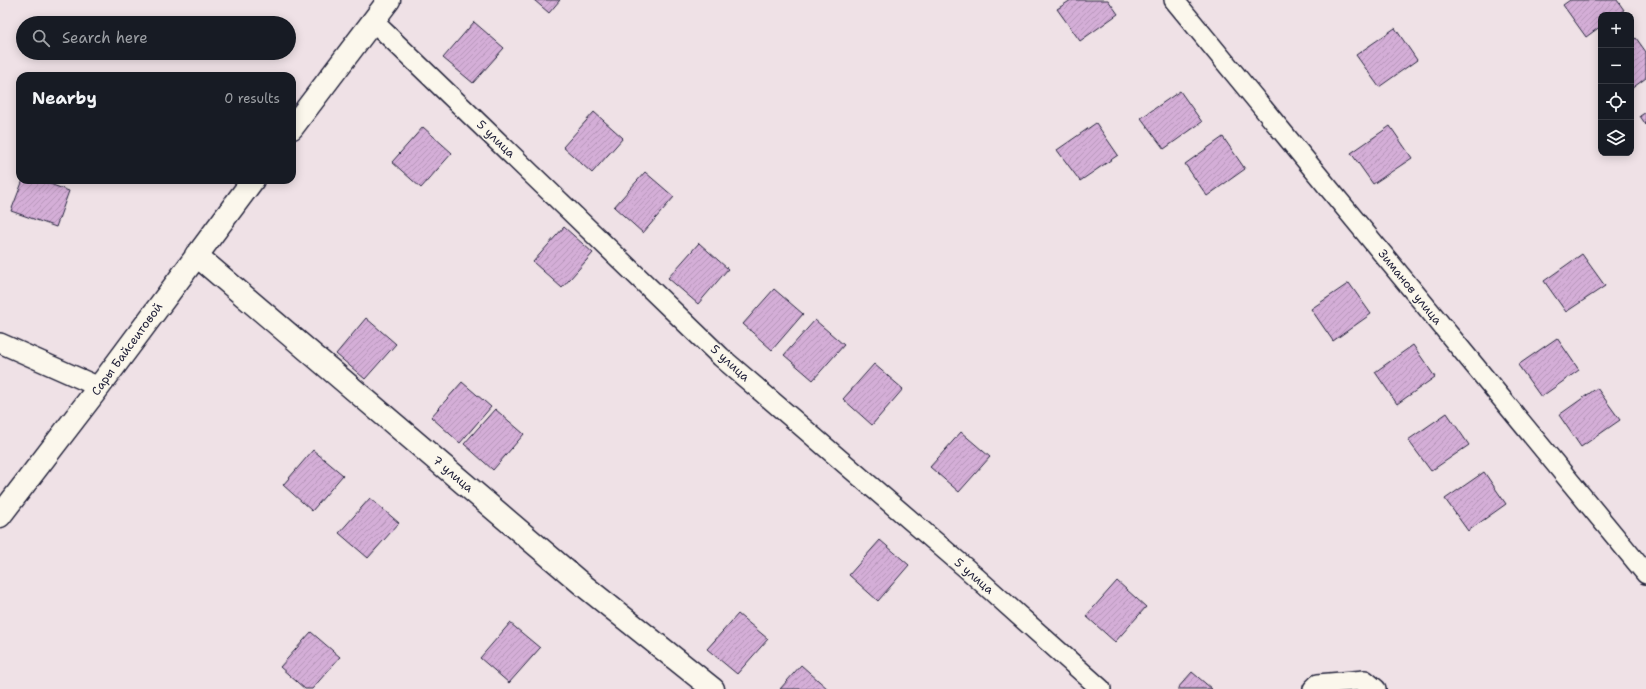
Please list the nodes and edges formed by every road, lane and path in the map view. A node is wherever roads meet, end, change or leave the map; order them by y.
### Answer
1 (389, 0) edge
2 (1174, 0) edge
3 (373, 21) junction
4 (296, 123) edge
5 (250, 184) edge
6 (196, 254) junction
7 (0, 343) edge
8 (99, 387) junction
9 (0, 516) edge
10 (1646, 574) edge
11 (714, 689) edge
12 (1102, 689) edge
13 (1312, 689) edge
14 (1376, 689) edge

1 - 3 street
2 - 10 street, Зиманов улица
3 - 4 street
3 - 12 street, 5 улица
5 - 6 street, Сары Байсеитовой
6 - 8 street, Сары Байсеитовой
6 - 11 street, 7 улица
7 - 8 street
8 - 9 street, Сары Байсеитовой
13 - 14 street

